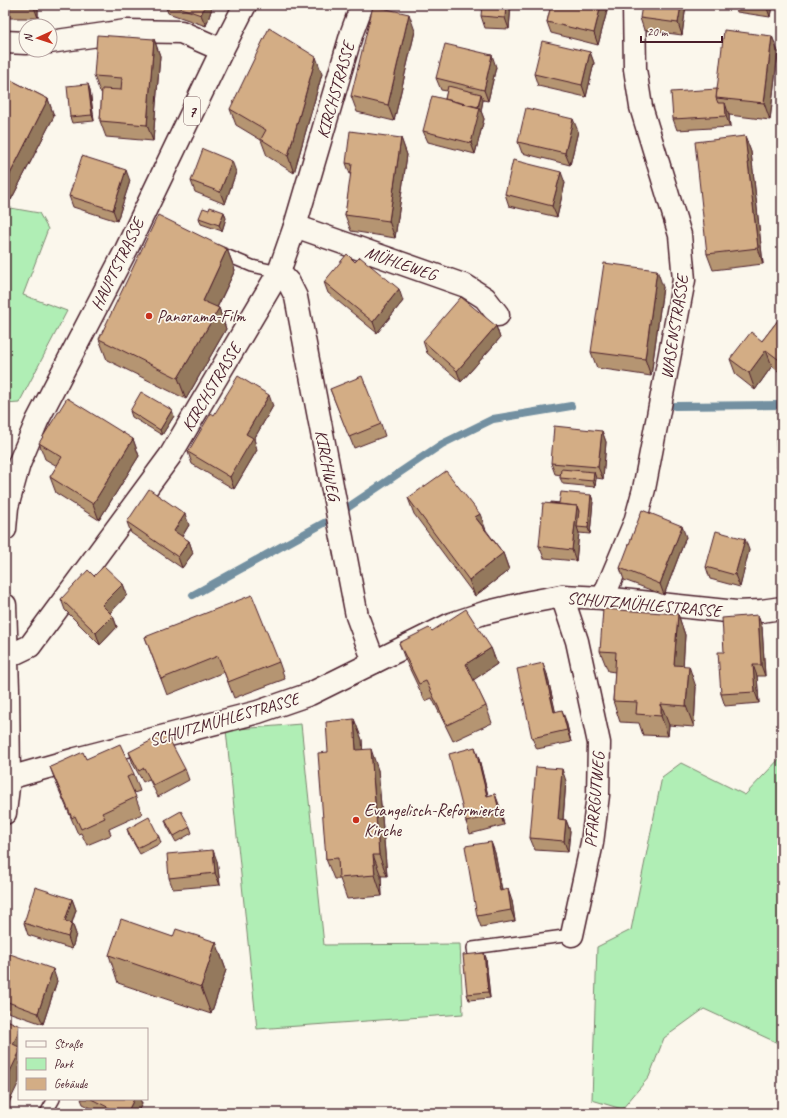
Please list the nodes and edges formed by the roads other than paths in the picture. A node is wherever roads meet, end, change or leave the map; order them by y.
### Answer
1 (245, 5) edge
2 (362, 5) edge
3 (634, 5) edge
4 (58, 41) edge
5 (5, 42) edge
6 (18, 42) edge
7 (222, 50) junction
8 (295, 226) junction
9 (209, 248) edge
10 (279, 272) junction
11 (498, 315) dead end
12 (5, 529) edge
13 (562, 596) junction
14 (603, 598) junction
15 (5, 605) edge
16 (782, 608) edge
17 (7, 657) junction
18 (374, 662) junction
19 (9, 778) junction
20 (5, 813) edge
21 (572, 935) joint
22 (474, 955) edge
23 (53, 1100) edge
24 (46, 1113) edge

1 - 7 street, HAUPTSTRASSE / 7
2 - 8 street, KIRCHSTRASSE
3 - 14 street, WASENSTRASSE
4 - 7 street
5 - 6 street
7 - 12 street, HAUPTSTRASSE / 7
8 - 10 street, KIRCHSTRASSE
8 - 11 street, MÜHLEWEG
9 - 10 lane
10 - 17 street, KIRCHSTRASSE
10 - 18 street, KIRCHWEG
13 - 14 street, SCHUTZMÜHLESTRASSE
13 - 18 street, SCHUTZMÜHLESTRASSE
13 - 21 street, PFARRGUTWEG
14 - 16 street, SCHUTZMÜHLESTRASSE
15 - 17 street
17 - 19 street
18 - 19 street, SCHUTZMÜHLESTRASSE
19 - 20 street
21 - 22 lane
23 - 24 lane

